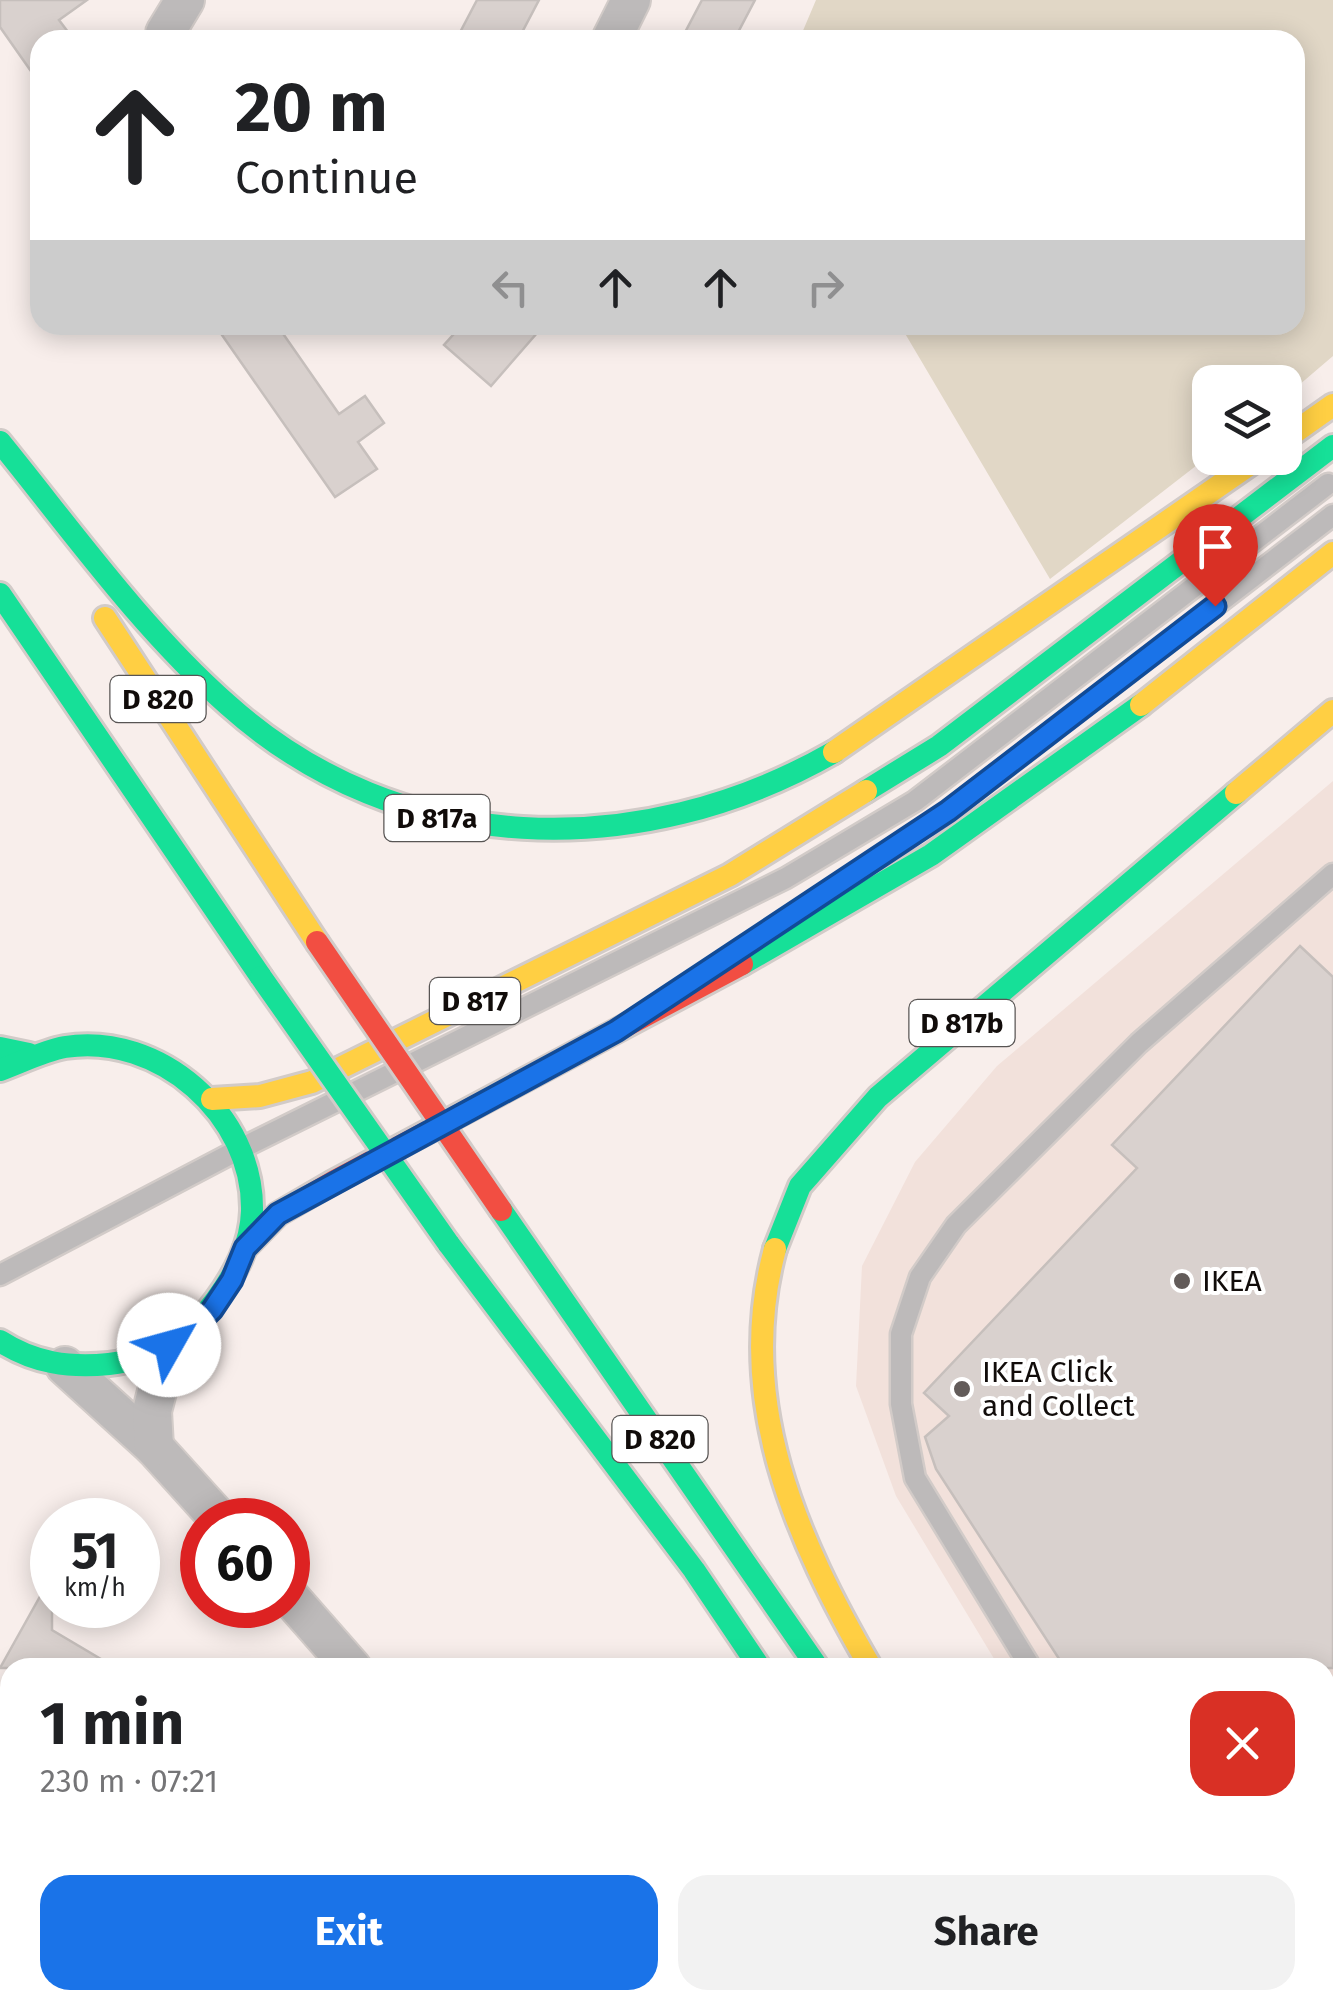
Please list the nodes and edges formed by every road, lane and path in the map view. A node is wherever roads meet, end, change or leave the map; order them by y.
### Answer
1 (185, 0) edge
2 (631, 0) edge
3 (167, 30) edge
4 (616, 30) edge
5 (1333, 405) edge
6 (1302, 427) edge
7 (0, 442) edge
8 (1333, 446) edge
9 (0, 456) edge
10 (1234, 475) edge
11 (1333, 479) edge
12 (1333, 515) edge
13 (1333, 553) edge
14 (0, 594) edge
15 (0, 607) edge
16 (66, 691) junction
17 (1333, 711) edge
18 (932, 822) dead end
19 (1333, 874) edge
20 (849, 877) dead end
21 (616, 1031) junction
22 (0, 1048) edge
23 (29, 1054) junction
24 (0, 1070) edge
25 (212, 1099) junction
26 (240, 1149) junction
27 (245, 1248) junction
28 (0, 1274) edge
29 (169, 1345) junction
30 (3, 1346) edge
31 (65, 1366) junction
32 (154, 1447) junction
33 (200, 1498) edge
34 (310, 1620) edge
35 (343, 1658) edge
36 (753, 1658) edge
37 (811, 1658) edge
38 (865, 1658) edge
39 (1025, 1658) edge

1 - 3 street
2 - 4 street
5 - 6 main road
7 - 10 main road, D 817a
8 - 25 main road, D 817
9 - 37 main road, D 820, bridge
11 - 26 lane
12 - 18 lane
13 - 21 main road
14 - 16 main road, D 820
15 - 16 main road
16 - 36 main road, D 820, bridge
17 - 38 main road, D 817b
19 - 39 lane
20 - 21 lane
21 - 27 main road
22 - 23 main road
23 - 24 main road
23 - 25 main road
25 - 26 main road
26 - 27 main road
26 - 28 lane
27 - 29 main road
29 - 31 main road
29 - 32 street
30 - 31 main road
31 - 32 street
32 - 33 street
34 - 35 street

